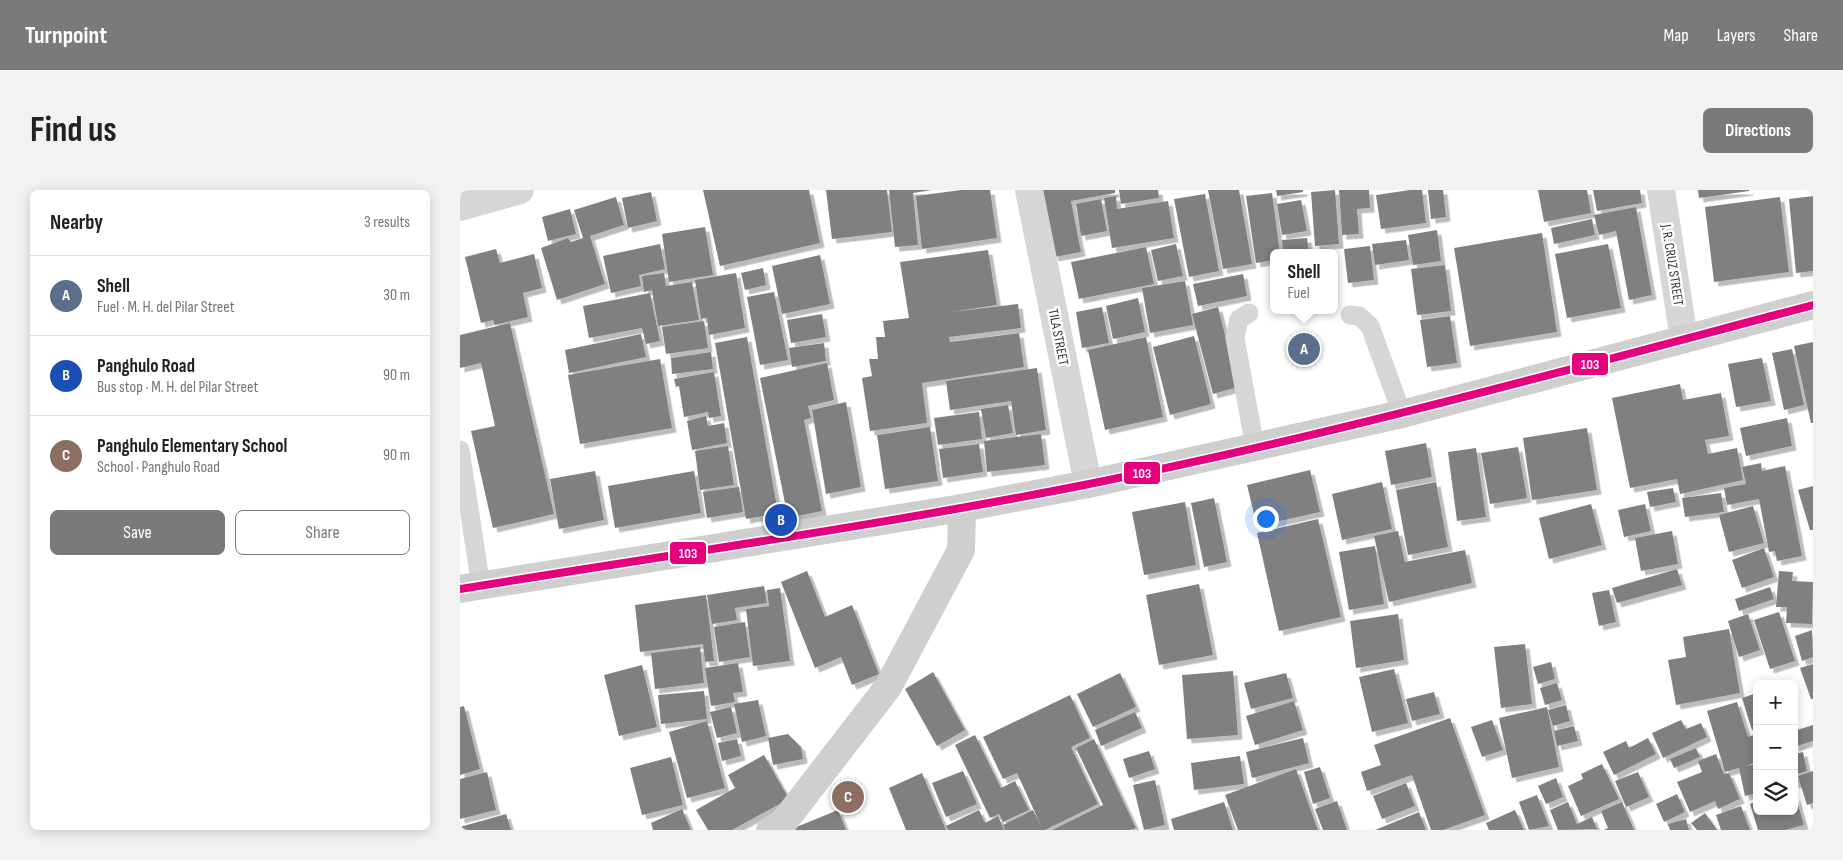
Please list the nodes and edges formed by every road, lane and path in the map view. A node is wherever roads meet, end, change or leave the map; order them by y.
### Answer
1 (520, 190) edge
2 (1029, 190) edge
3 (1661, 190) edge
4 (460, 207) edge
5 (1813, 305) edge
6 (1249, 313) dead end
7 (1350, 314) dead end
8 (1684, 339) junction
9 (1402, 414) junction
10 (1255, 447) junction
11 (460, 450) edge
12 (1088, 484) junction
13 (962, 508) junction
14 (471, 587) edge
15 (770, 830) edge

1 - 4 street
2 - 12 street, TILA STREET
3 - 8 street, J. R. CRUZ STREET
5 - 8 main road
6 - 10 lane
7 - 9 lane
8 - 9 main road
9 - 10 main road
10 - 12 main road
11 - 14 lane
12 - 13 main road
13 - 14 main road
13 - 15 main road

